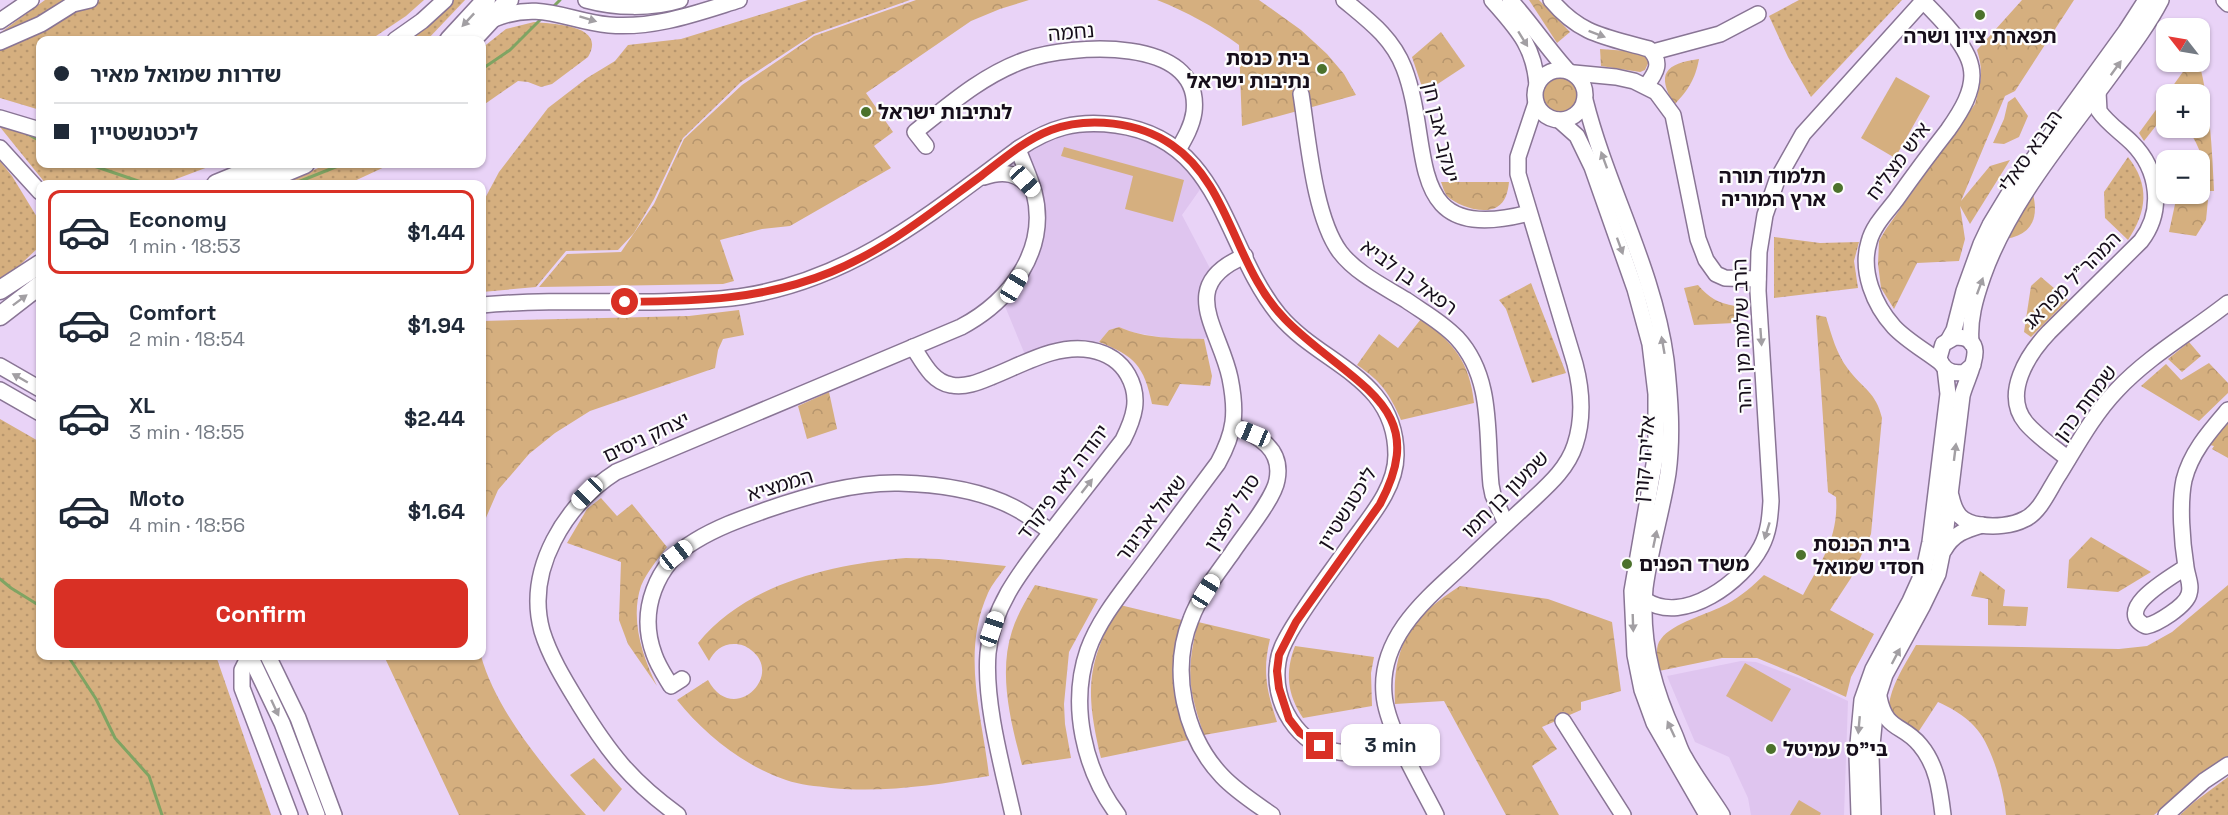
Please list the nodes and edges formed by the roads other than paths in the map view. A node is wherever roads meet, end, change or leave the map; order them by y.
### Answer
1 (31, 0) edge
2 (90, 0) edge
3 (445, 0) edge
4 (486, 0) edge
5 (509, 0) edge
6 (586, 0) edge
7 (680, 0) edge
8 (739, 0) edge
9 (1344, 0) edge
10 (1492, 0) edge
11 (1510, 0) edge
12 (1551, 0) edge
13 (1924, 0) edge
14 (2224, 0) edge
15 (2157, 1) edge
16 (2228, 4) edge
17 (1758, 14) dead end
18 (492, 20) junction
19 (0, 21) edge
20 (401, 36) edge
21 (453, 36) edge
22 (476, 36) edge
23 (0, 42) edge
24 (1653, 52) junction
25 (1571, 72) junction
26 (1616, 76) junction
27 (1537, 85) junction
28 (1646, 87) junction
29 (2098, 92) junction
30 (1301, 94) dead end
31 (1586, 98) junction
32 (1536, 103) junction
33 (0, 118) edge
34 (1556, 120) junction
35 (2075, 124) junction
36 (2112, 126) junction
37 (36, 129) edge
38 (926, 146) dead end
39 (1521, 147) junction
40 (0, 148) edge
41 (1018, 149) junction
42 (1178, 150) junction
43 (255, 168) edge
44 (295, 168) edge
45 (977, 179) junction
46 (29, 180) junction
47 (226, 180) edge
48 (267, 180) edge
49 (36, 188) edge
50 (1034, 191) junction
51 (36, 195) edge
52 (1529, 213) junction
53 (1245, 256) junction
54 (36, 267) edge
55 (1758, 279) junction
56 (36, 288) edge
57 (0, 290) edge
58 (2228, 303) edge
59 (486, 305) edge
60 (0, 316) edge
61 (1946, 342) junction
62 (1971, 343) junction
63 (1918, 345) junction
64 (913, 348) junction
65 (0, 366) edge
66 (1943, 366) junction
67 (1973, 366) junction
68 (36, 387) edge
69 (0, 390) edge
70 (2228, 410) edge
71 (36, 411) edge
72 (1234, 426) junction
73 (2068, 459) junction
74 (1950, 493) junction
75 (1506, 524) junction
76 (1984, 525) junction
77 (1051, 532) junction
78 (1942, 553) junction
79 (2186, 567) dead end
80 (1645, 600) junction
81 (248, 660) edge
82 (252, 660) edge
83 (270, 660) edge
84 (682, 679) dead end
85 (1878, 694) junction
86 (1563, 721) dead end
87 (1910, 736) junction
88 (1398, 738) junction
89 (1871, 745) junction
90 (2228, 765) edge
91 (290, 815) edge
92 (317, 815) edge
93 (334, 815) edge
94 (678, 815) edge
95 (1013, 815) edge
96 (1118, 815) edge
97 (1272, 815) edge
98 (1436, 815) edge
99 (1623, 815) edge
100 (1707, 815) edge
101 (1722, 815) edge
102 (1859, 815) edge
103 (1873, 815) edge
104 (1943, 815) edge
105 (2166, 815) edge

1 - 19 street
2 - 23 street
3 - 20 street
4 -> 21 main road
5 - 18 main road
6 - 7 street
18 -> 8 street
9 - 52 street, יעקב אבן חן
10 -> 27 street
11 - 25 street
12 -> 24 street
13 - 55 street, הרב שלמה מן ההר
13 - 63 street, איש מצליח
14 - 16 street
29 -> 15 street, הבבא סאלי
15 - 61 street, הבבא סאלי
17 - 24 street
18 - 22 main road
24 - 28 street
25 - 26 street
25 - 27 street
25 - 31 street
26 - 28 street
26 - 31 street
27 - 32 street
28 - 55 street
29 - 35 street, הבבא סאלי
29 - 36 street, המהר"ל מפראג
30 - 75 street, רפאל בן לביא
31 - 34 street
80 -> 31 street, אליהו קורן
32 - 34 street
32 - 39 street, שמעון בן חמו
33 - 37 street
34 - 39 street
34 -> 100 street, אליהו קורן
35 - 36 street
62 -> 35 street, הבבא סאלי
36 - 73 street, המהר"ל מפראג
38 - 42 street, נחמה
39 - 52 street, שמעון בן חמו
40 - 46 street
41 - 42 street, ליכטנשטיין
41 - 45 street, ליכטנשטיין
41 - 50 street, יצחק ניסים
42 - 53 street, ליכטנשטיין
43 - 47 main road
44 - 48 main road
45 - 50 street
45 - 59 street, ליכטנשטיין
46 - 49 street
46 - 51 street
50 - 64 street, יצחק ניסים
52 - 75 street, שמעון בן חמו
53 - 72 street, שאול אביגור
53 - 88 street, ליכטנשטיין
54 - 57 main road
55 -> 80 street, הרב שלמה מן ההר
60 -> 56 main road
58 - 73 street, שמחת כהן
61 - 62 street
61 - 63 street
61 - 66 street
62 - 67 street
63 - 66 street, איש מצליח
77 -> 64 street, יהודה לאו פיקרד
64 - 94 street, יצחק ניסים
68 -> 65 street
66 - 67 street
66 -> 102 street
74 -> 67 street
69 - 71 street
70 - 79 street
72 - 96 street, שאול אביגור
72 - 97 street, סול ליפצין
73 - 76 street, שמחת כהן
74 - 76 street
74 - 78 street
75 - 88 street, שמעון בן חמו
76 - 78 street
77 - 84 street, הממציא
77 - 95 street, יהודה לאו פיקרד
85 -> 78 street
101 -> 80 street, אליהו קורן
81 - 91 street
82 -> 92 street
83 - 93 street
85 - 87 street
85 - 89 street
86 - 99 street
87 - 89 street
87 - 104 street
88 - 98 street
89 - 103 street
90 - 105 street

